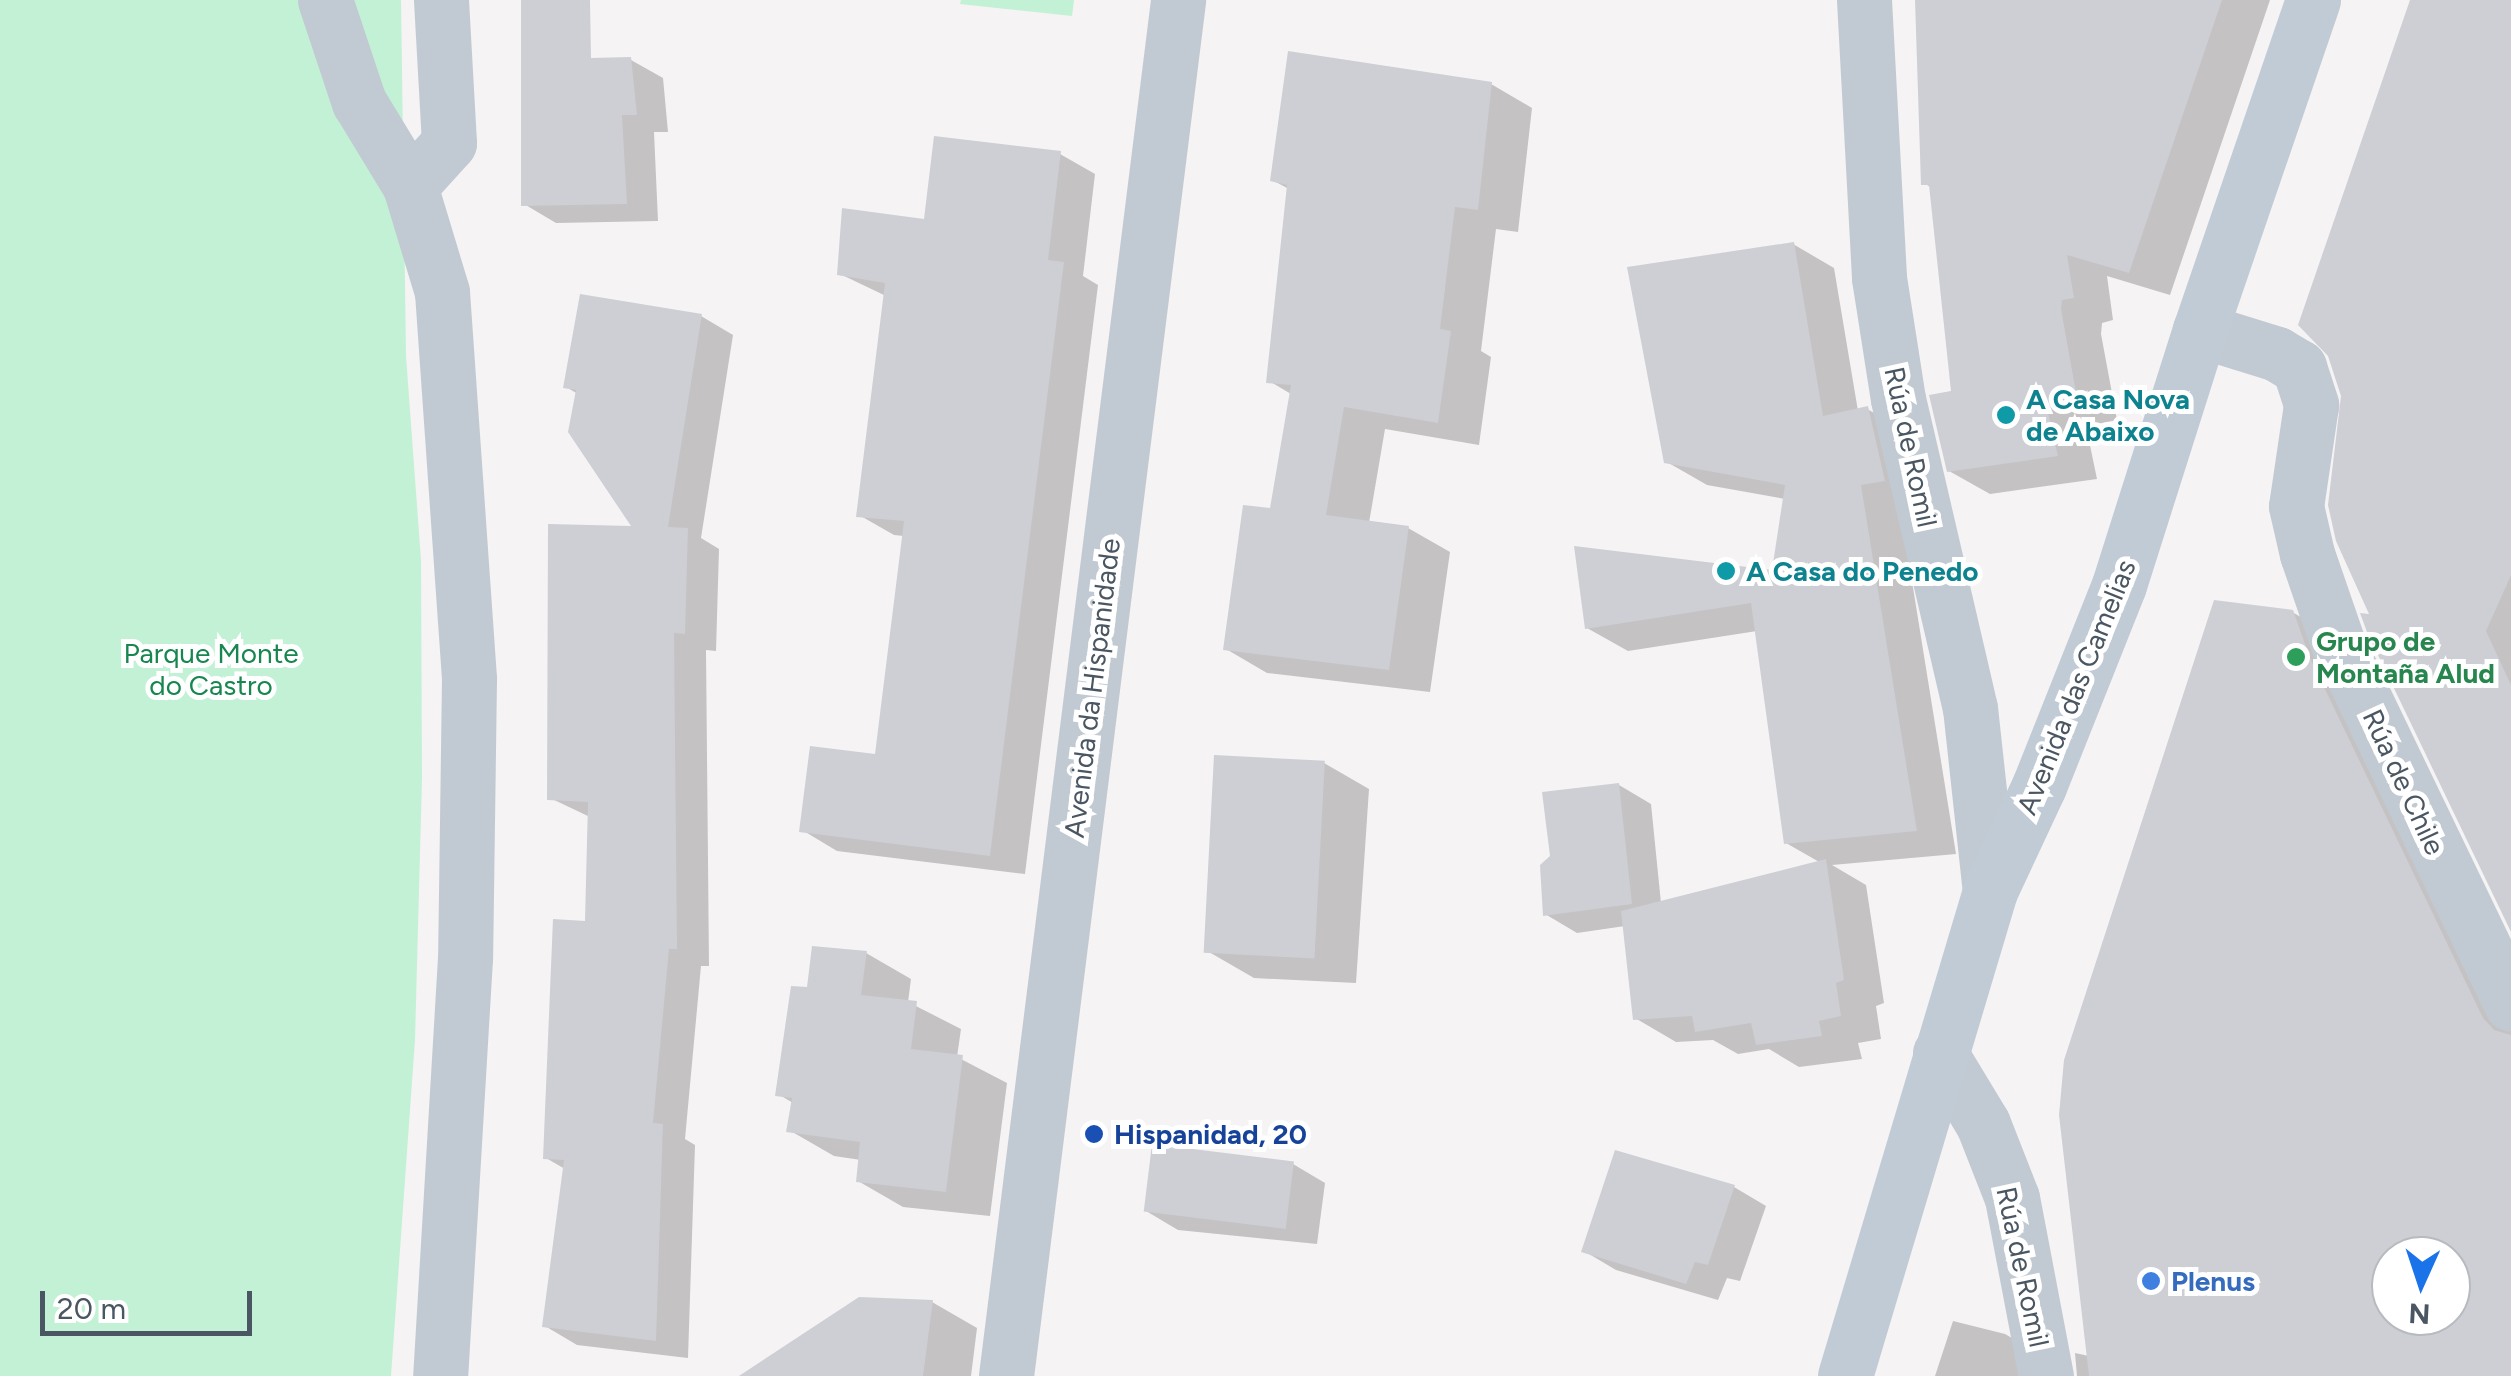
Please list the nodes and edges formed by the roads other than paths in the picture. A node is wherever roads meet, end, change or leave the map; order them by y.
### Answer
1 (326, 0) edge
2 (441, 0) edge
3 (1178, 0) edge
4 (1864, 0) edge
5 (2313, 0) edge
6 (410, 186) junction
7 (2200, 330) junction
8 (1990, 891) junction
9 (2511, 1004) edge
10 (1940, 1053) junction
11 (440, 1376) edge
12 (1006, 1376) edge
13 (1845, 1376) edge
14 (2046, 1376) edge

1 - 6 street
2 - 6 street
3 - 12 street, Avenida da Hispanidade
4 - 8 street, Rúa de Romil
5 - 7 main road, Avenida das Camelias
6 - 11 street
7 - 8 main road, Avenida das Camelias
7 - 9 street, Rúa de Chile
8 - 10 main road, Avenida das Camelias
10 - 13 main road, Avenida das Camelias
10 - 14 street, Rúa de Romil

